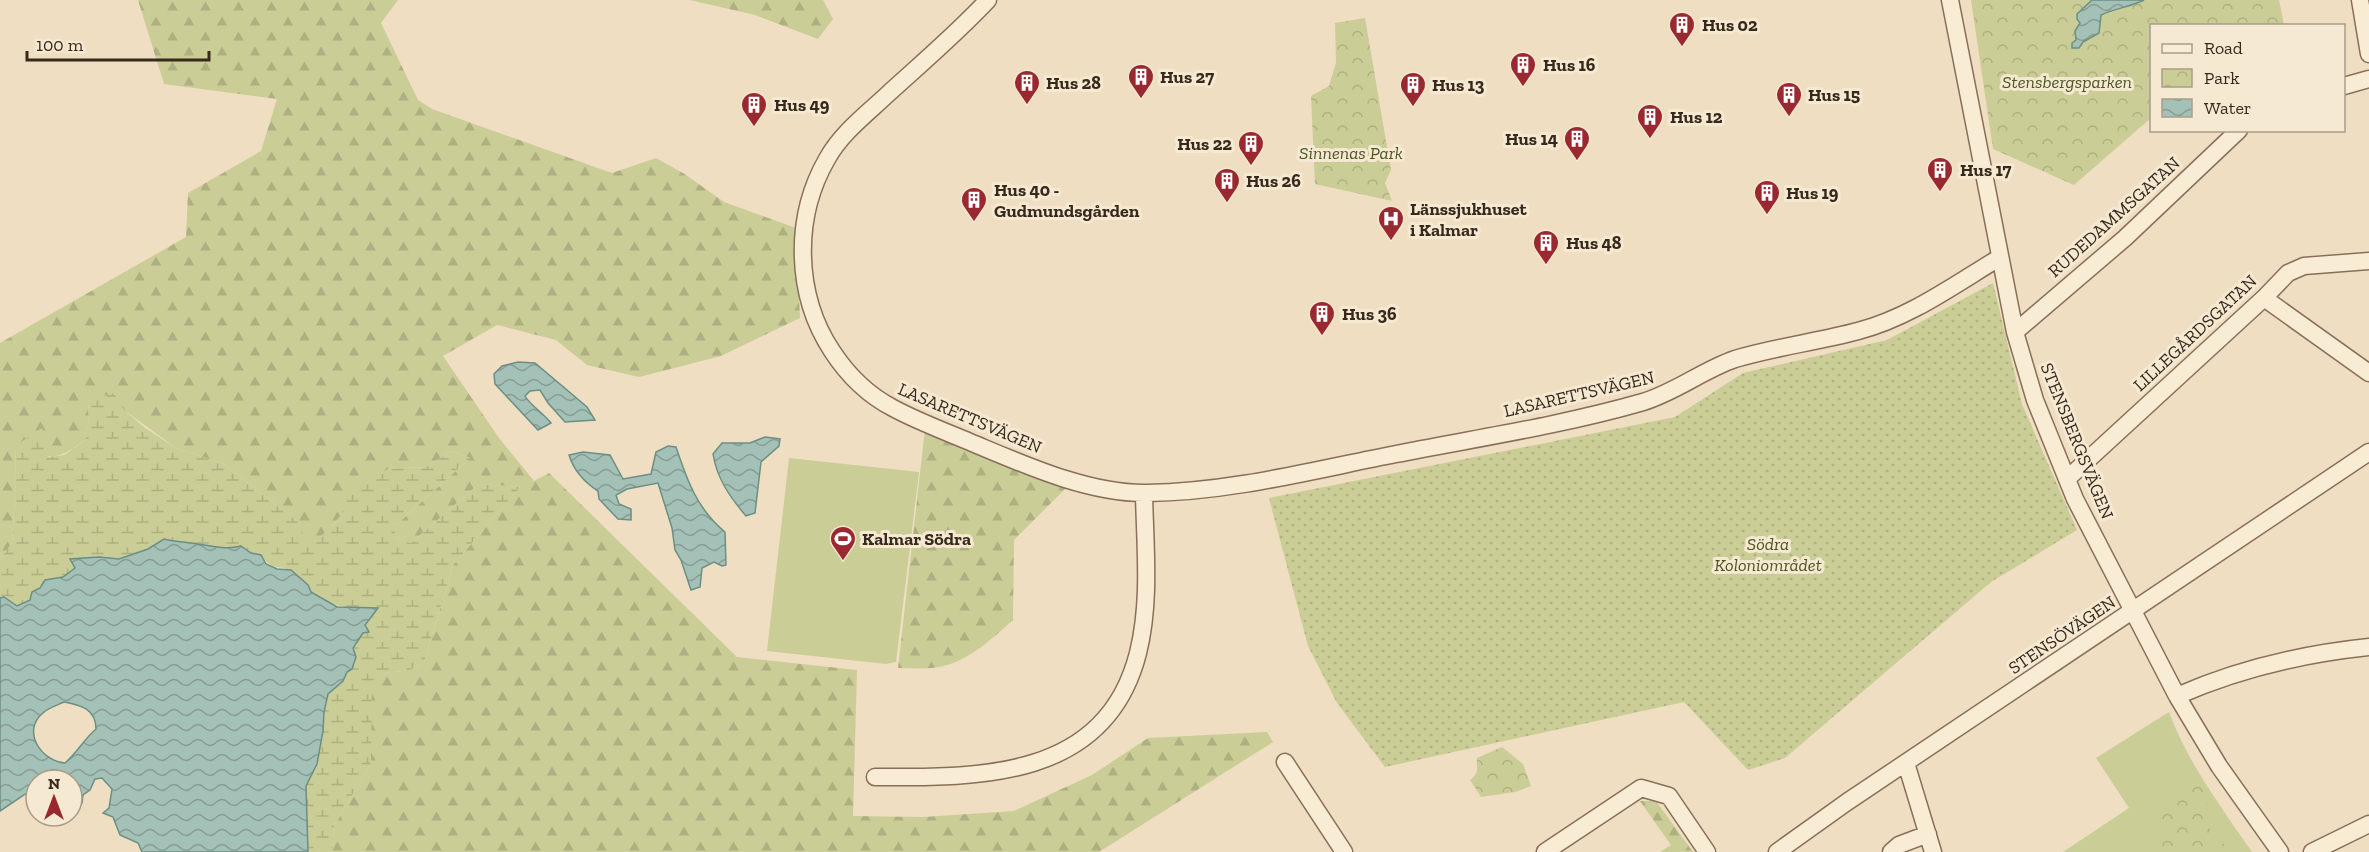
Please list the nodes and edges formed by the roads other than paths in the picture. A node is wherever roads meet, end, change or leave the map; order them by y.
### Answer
1 (988, 0) edge
2 (1950, 0) edge
3 (2360, 0) edge
4 (2369, 54) edge
5 (2369, 79) edge
6 (2345, 85) edge
7 (2237, 132) edge
8 (2000, 258) junction
9 (2369, 261) edge
10 (2264, 298) junction
11 (2015, 332) junction
12 (2369, 373) edge
13 (2369, 452) edge
14 (2068, 478) junction
15 (1144, 494) junction
16 (2133, 611) junction
17 (2369, 647) edge
18 (2176, 696) junction
19 (1285, 762) dead end
20 (1906, 763) junction
21 (875, 777) dead end
22 (2369, 824) edge
23 (1928, 834) junction
24 (1344, 852) edge
25 (1545, 852) edge
26 (1707, 852) edge
27 (1777, 852) edge
28 (1891, 852) edge
29 (1933, 852) edge
30 (2280, 852) edge
31 (2312, 852) edge

1 - 15 street, LASARETTSVÄGEN
2 - 8 street, STENSBERGSVÄGEN
3 - 4 street
5 - 6 street
7 - 11 street, RUDEDAMMSGATAN
8 - 11 street, STENSBERGSVÄGEN
8 - 15 street, LASARETTSVÄGEN
9 - 10 street, LILLEGÅRDSGATAN
10 - 12 street
10 - 14 street, LILLEGÅRDSGATAN
11 - 14 street, STENSBERGSVÄGEN
13 - 16 street, STENSÖVÄGEN
14 - 16 street, STENSBERGSVÄGEN
15 - 21 street
16 - 18 street, STENSBERGSVÄGEN
16 - 20 street, STENSÖVÄGEN
17 - 18 street
18 - 30 street, STENSBERGSVÄGEN
19 - 24 street
20 - 23 street
20 - 27 street, STENSÖVÄGEN
22 - 31 street
23 - 28 street
23 - 29 street
25 - 26 street

